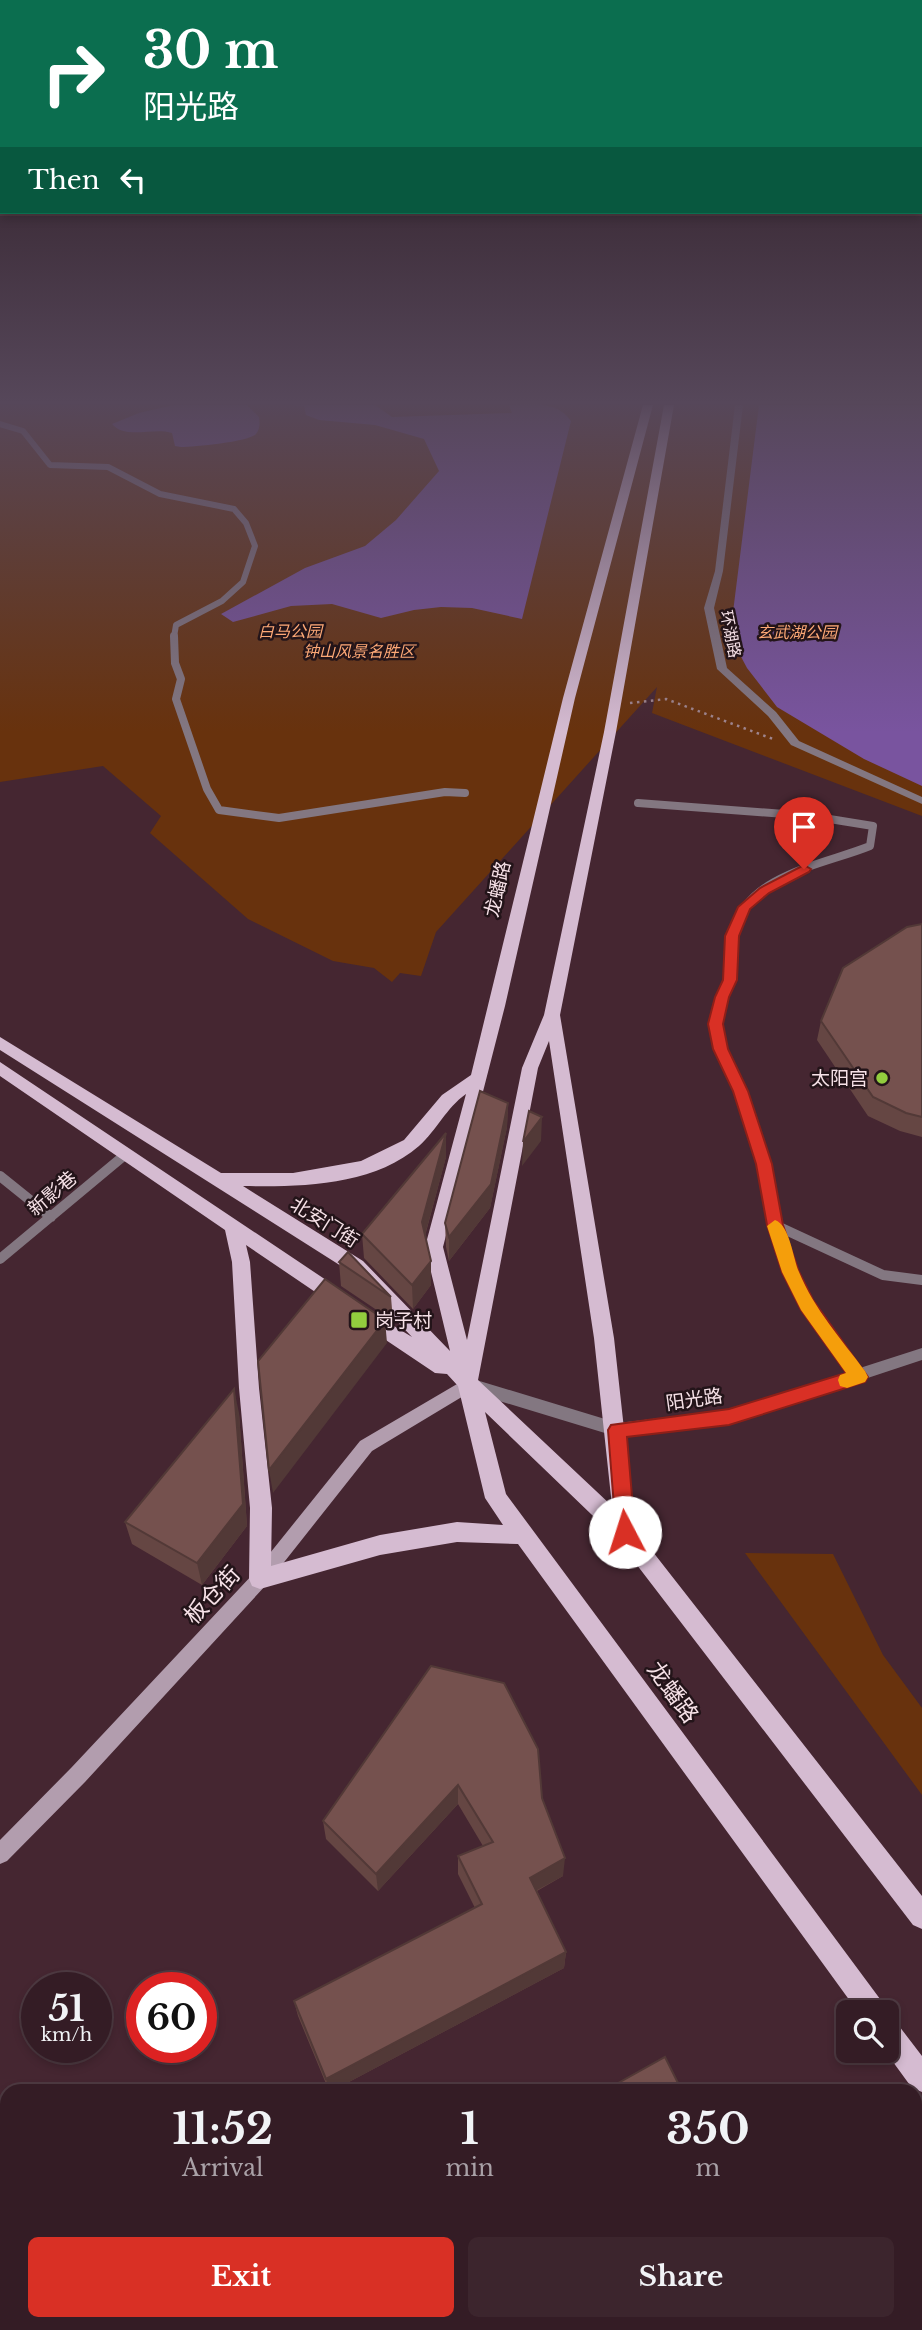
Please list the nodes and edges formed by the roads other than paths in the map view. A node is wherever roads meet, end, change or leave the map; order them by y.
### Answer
1 (238, 514) edge
2 (619, 514) edge
3 (649, 514) edge
4 (726, 514) edge
5 (465, 793) dead end
6 (922, 801) edge
7 (638, 803) dead end
8 (552, 1015) junction
9 (0, 1042) edge
10 (0, 1068) edge
11 (478, 1078) junction
12 (126, 1154) junction
13 (0, 1176) edge
14 (217, 1179) junction
15 (51, 1217) junction
16 (775, 1225) junction
17 (233, 1227) junction
18 (0, 1259) edge
19 (922, 1280) edge
20 (922, 1354) edge
21 (859, 1377) junction
22 (468, 1384) junction
23 (618, 1430) junction
24 (625, 1532) junction
25 (523, 1535) junction
26 (260, 1579) junction
27 (0, 1854) edge
28 (922, 1916) edge
29 (865, 2000) edge
30 (899, 2047) edge
31 (922, 2078) edge

1 - 5 lane
2 - 11 main road, 龙蟠路
3 - 8 main road, 龙蟠路
4 - 6 street, 环湖路
7 - 16 lane
8 - 22 main road, 龙蟠路
8 - 23 main road
9 - 14 main road, 北安门街
10 - 12 main road
11 - 14 main road
11 - 22 main road, 龙蟠路
12 - 15 lane, 新影巷
12 - 17 main road
13 - 15 lane
14 - 22 main road, 北安门街
15 - 18 lane, 新影巷
16 - 19 lane
16 - 21 lane
17 - 22 main road
17 - 26 main road
20 - 21 street, 阳光路
21 - 23 street, 阳光路
22 - 23 street, 阳光路
22 - 24 main road
22 - 25 main road, 龙蟠路
22 - 26 main road, 板仓街
23 - 24 main road
24 - 28 main road
25 - 26 main road
25 - 29 main road, 龙蟠路
26 - 27 main road, 板仓街
30 - 31 main road

